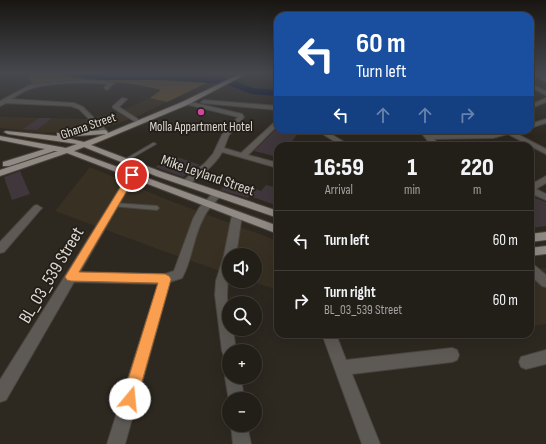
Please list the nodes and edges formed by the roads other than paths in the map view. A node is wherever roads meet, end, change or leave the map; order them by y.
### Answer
1 (16, 95) edge
2 (196, 95) edge
3 (201, 95) edge
4 (124, 99) dead end
5 (546, 100) edge
6 (190, 101) junction
7 (2, 102) edge
8 (534, 105) edge
9 (274, 108) edge
10 (136, 120) junction
11 (546, 121) edge
12 (274, 125) edge
13 (534, 125) edge
14 (0, 131) edge
15 (106, 132) junction
16 (120, 132) junction
17 (326, 134) edge
18 (424, 134) edge
19 (497, 134) edge
20 (518, 134) edge
21 (41, 136) junction
22 (0, 138) edge
23 (427, 138) junction
24 (75, 141) junction
25 (340, 142) edge
26 (432, 142) edge
27 (532, 142) edge
28 (31, 143) junction
29 (154, 144) dead end
30 (84, 145) junction
31 (57, 148) junction
32 (542, 148) edge
33 (220, 150) junction
34 (68, 151) junction
35 (546, 152) edge
36 (109, 155) junction
37 (243, 155) junction
38 (24, 158) junction
39 (91, 159) junction
40 (39, 161) junction
41 (124, 161) junction
42 (274, 165) edge
43 (0, 166) edge
44 (0, 173) edge
45 (132, 175) junction
46 (546, 179) edge
47 (187, 182) junction
48 (534, 186) edge
49 (534, 191) edge
50 (217, 194) junction
51 (546, 197) edge
52 (206, 204) junction
53 (114, 206) junction
54 (37, 208) dead end
55 (157, 208) dead end
56 (274, 214) edge
57 (237, 215) junction
58 (274, 229) edge
59 (546, 236) edge
60 (534, 238) edge
61 (231, 248) edge
62 (0, 249) edge
63 (546, 250) edge
64 (534, 252) edge
65 (534, 272) edge
66 (71, 277) junction
67 (165, 279) junction
68 (222, 281) edge
69 (546, 282) edge
70 (331, 338) edge
71 (228, 344) edge
72 (452, 355) dead end
73 (546, 357) edge
74 (526, 362) dead end
75 (342, 368) junction
76 (0, 394) edge
77 (240, 432) edge
78 (116, 444) edge
79 (242, 444) edge
80 (371, 444) edge

1 - 7 street
2 - 10 main road, Ghana Street
3 - 6 main road, Ghana Street
4 - 10 street
5 - 8 street
6 - 9 street
6 - 16 main road, Ghana Street
6 - 33 street
7 - 15 street
10 - 15 main road, Ghana Street
11 - 13 street
12 - 37 street
14 - 21 main road
15 - 21 main road
15 - 24 main road, Ghana Street
16 - 30 main road, Ghana Street
16 - 36 main road
17 - 25 street
18 - 23 street
19 - 23 street
20 - 27 street
21 - 24 main road
22 - 28 main road, Mike Leyland Street
23 - 26 street
24 - 30 main road, Mike Leyland Street
24 - 31 main road, Ghana Street
28 - 31 main road, Mike Leyland Street
28 - 38 main road
29 - 41 lane
30 - 34 main road, Ghana Street
30 - 36 main road, Mike Leyland Street
31 - 34 main road, Mike Leyland Street
31 - 38 main road, Ghana Street
32 - 35 street
33 - 37 street
33 - 47 street
34 - 39 main road, Mike Leyland Street
34 - 40 main road, Ghana Street
36 - 41 main road, Mike Leyland Street
37 - 42 street
38 - 43 main road, Ghana Street
39 - 40 main road
39 - 45 main road, Mike Leyland Street
40 - 44 main road
41 - 47 main road, Mike Leyland Street
45 - 52 main road, Mike Leyland Street
45 - 53 street, BL_03_539 Street
46 - 48 street
47 - 50 main road, Mike Leyland Street
49 - 51 street
50 - 52 street
50 - 56 main road, Mike Leyland Street
52 - 57 main road, Mike Leyland Street
52 - 67 street
53 - 55 lane
53 - 66 street, BL_03_539 Street
54 - 62 street
57 - 58 main road, Mike Leyland Street
57 - 61 street
59 - 60 main road
63 - 64 main road
65 - 69 street
66 - 67 street
66 - 76 street, BL_03_539 Street
67 - 78 street
68 - 71 street
70 - 75 street
72 - 75 street
73 - 74 street
75 - 80 street
77 - 79 street

